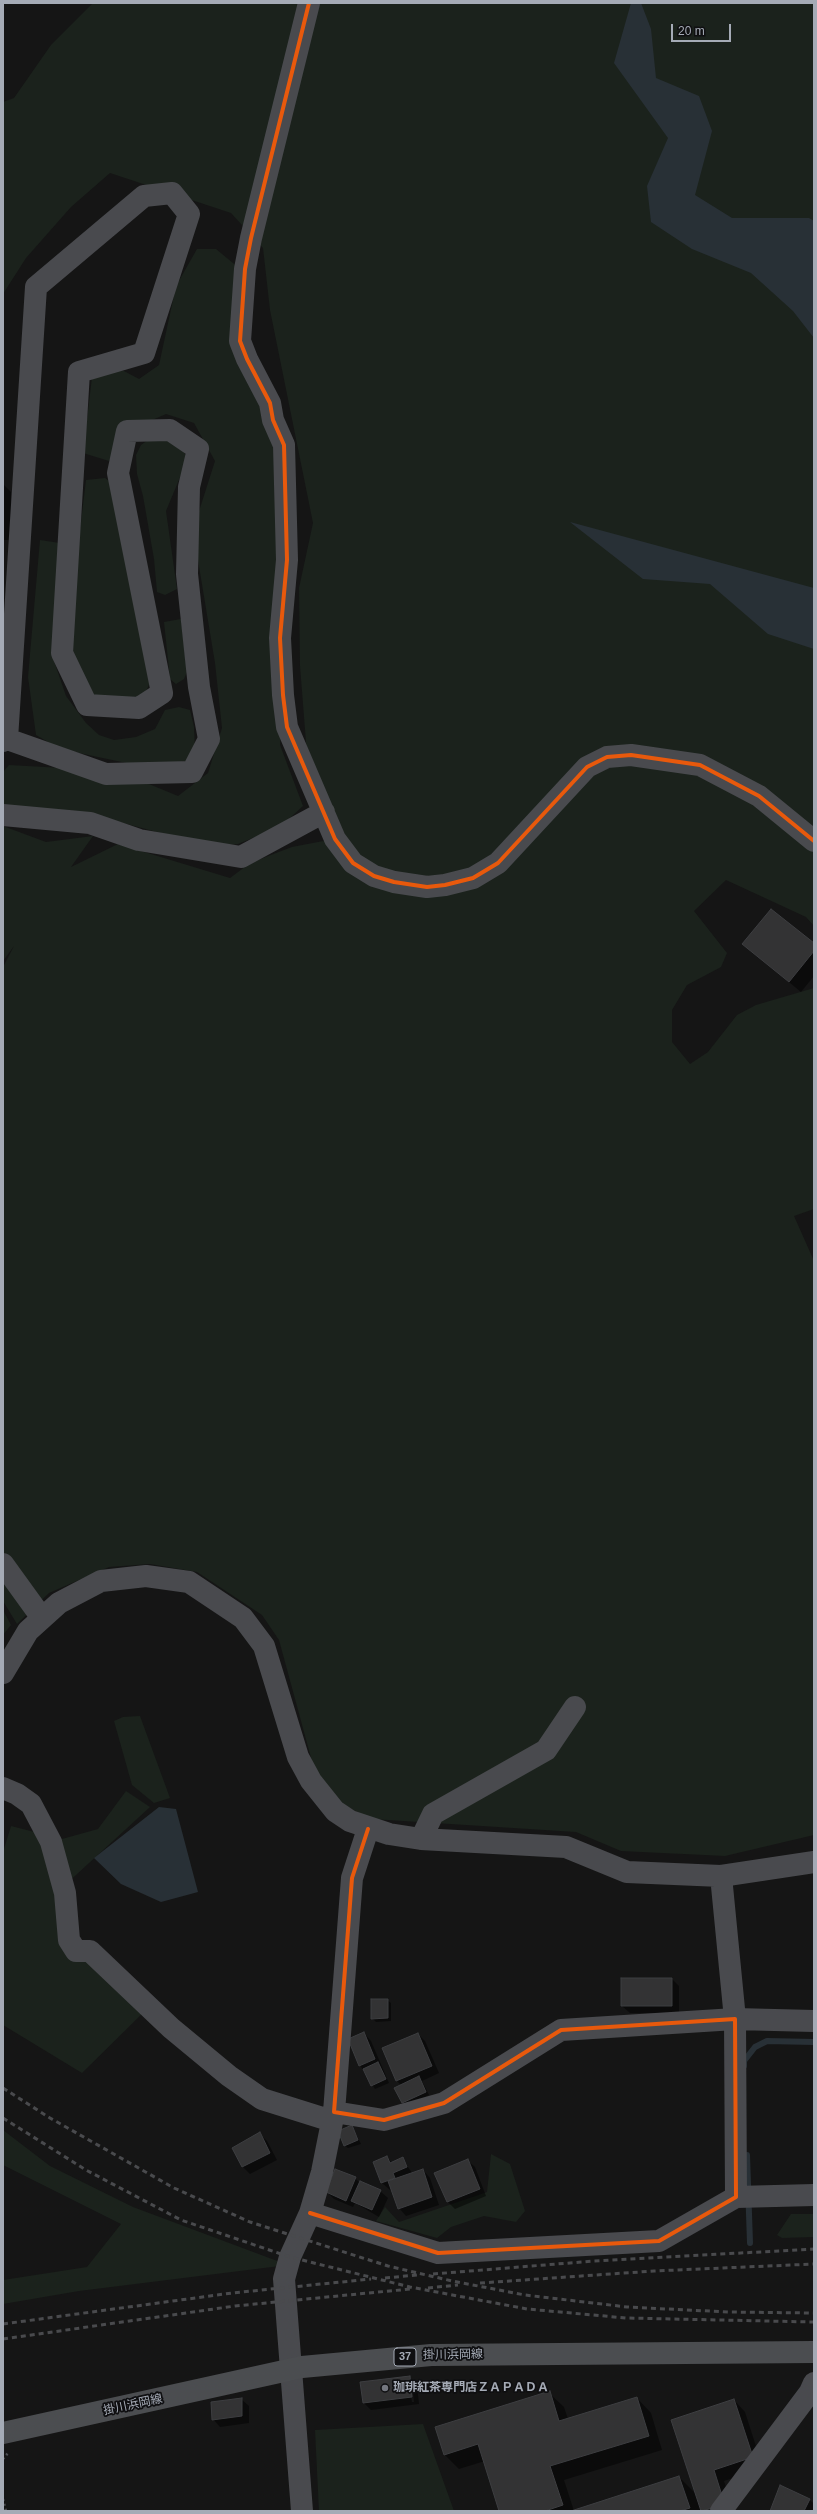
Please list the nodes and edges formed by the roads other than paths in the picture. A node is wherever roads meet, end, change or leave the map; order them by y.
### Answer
1 (309, 3) edge
2 (5, 740) edge
3 (324, 812) junction
4 (3, 815) edge
5 (814, 841) edge
6 (3, 1564) edge
7 (42, 1618) junction
8 (3, 1673) edge
9 (575, 1707) dead end
10 (3, 1788) edge
11 (368, 1829) junction
12 (421, 1839) junction
13 (814, 1862) edge
14 (722, 1876) junction
15 (735, 2019) junction
16 (814, 2021) edge
17 (333, 2117) junction
18 (814, 2195) edge
19 (736, 2197) junction
20 (310, 2213) junction
21 (814, 2352) edge
22 (292, 2370) junction
23 (814, 2383) edge
24 (7, 2442) edge
25 (302, 2511) edge
26 (721, 2511) edge

1 - 3 street
2 - 2 street
3 - 4 street
3 - 5 street
6 - 7 street
7 - 8 street
7 - 11 street
9 - 12 street
10 - 17 street
11 - 12 street
11 - 17 street
12 - 14 street
13 - 14 street
14 - 15 street
15 - 16 street
15 - 17 street
15 - 19 street
17 - 20 street
18 - 19 street
19 - 20 street
20 - 22 street
21 - 22 main road, 掛川浜岡線 / 37
22 - 24 main road, 掛川浜岡線 / 37
22 - 25 street
23 - 26 street

